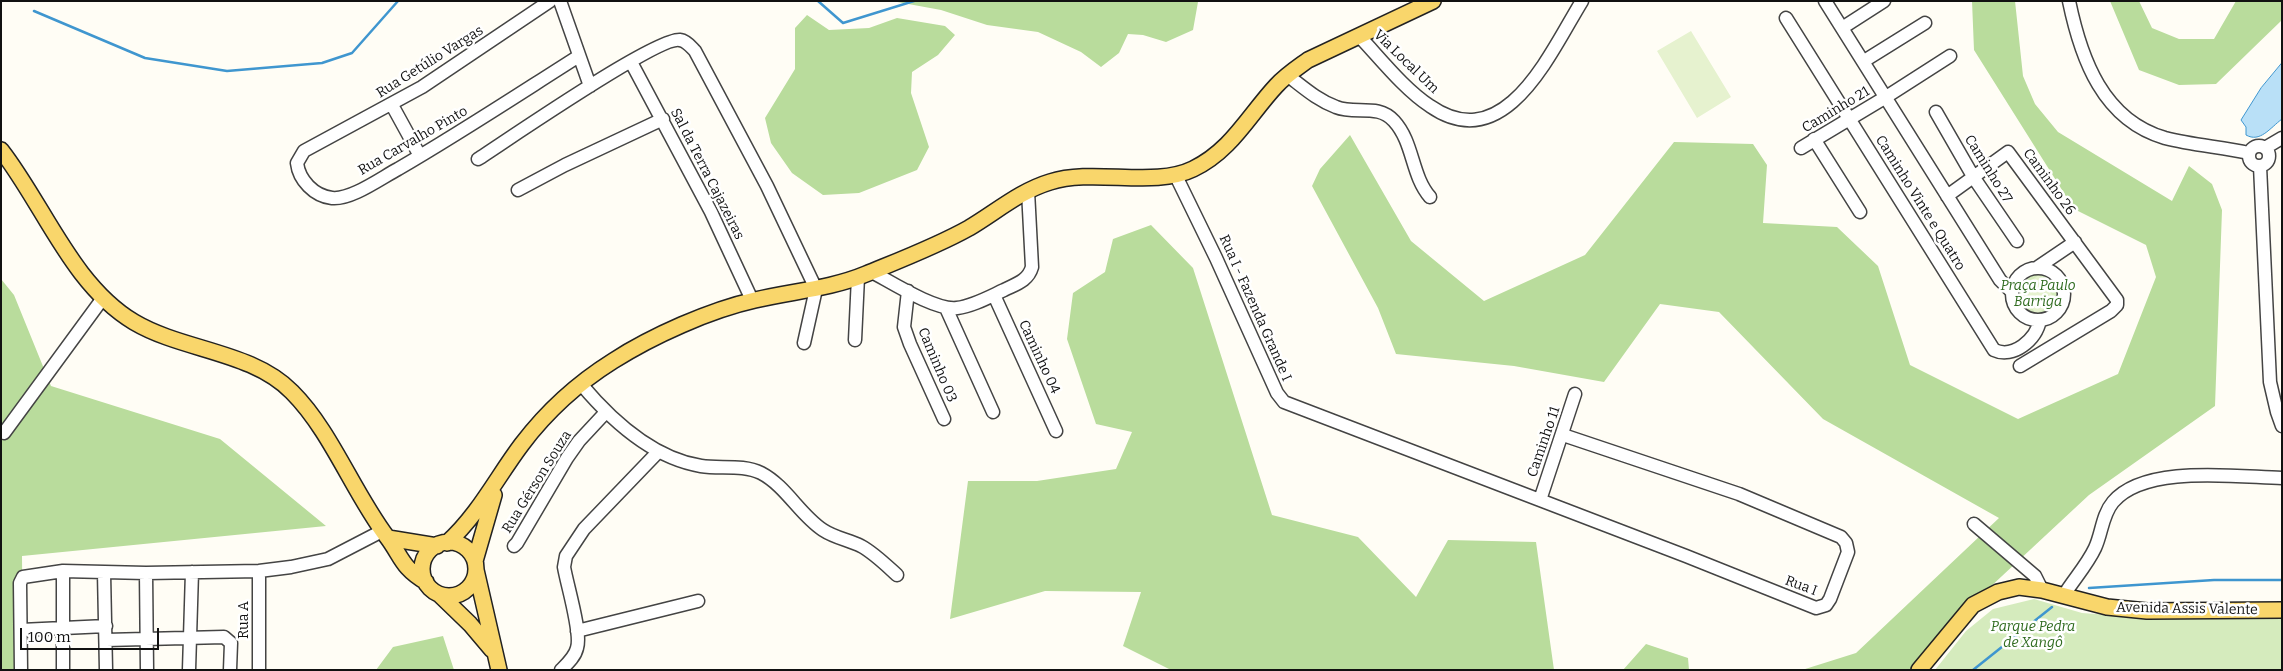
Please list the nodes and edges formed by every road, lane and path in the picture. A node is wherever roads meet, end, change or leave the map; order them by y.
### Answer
1 (550, 1) edge
2 (560, 1) edge
3 (1434, 1) edge
4 (1582, 1) edge
5 (1825, 1) edge
6 (2069, 1) edge
7 (1879, 4) edge
8 (1786, 18) dead end
9 (1926, 23) dead end
10 (1842, 28) junction
11 (1359, 36) junction
12 (579, 56) junction
13 (1950, 56) dead end
14 (1864, 61) junction
15 (632, 62) junction
16 (1287, 75) junction
17 (590, 86) junction
18 (1886, 97) junction
19 (392, 105) junction
20 (1936, 112) dead end
21 (1850, 118) junction
22 (663, 119) junction
23 (2282, 138) edge
24 (1814, 140) junction
25 (321, 142) joint
26 (1800, 148) dead end
27 (2265, 148) junction
28 (1, 150) edge
29 (2249, 153) junction
30 (420, 156) junction
31 (478, 159) dead end
32 (2260, 166) junction
33 (1176, 176) junction
34 (1974, 178) junction
35 (518, 190) dead end
36 (1028, 190) junction
37 (1947, 196) junction
38 (1430, 197) dead end
39 (1860, 212) dead end
40 (2017, 241) dead end
41 (2074, 242) junction
42 (2038, 267) junction
43 (865, 274) junction
44 (816, 289) junction
45 (908, 292) junction
46 (2012, 292) junction
47 (994, 295) junction
48 (103, 298) junction
49 (752, 300) junction
50 (946, 308) junction
51 (2040, 320) junction
52 (855, 340) dead end
53 (804, 343) dead end
54 (2020, 366) dead end
55 (581, 384) junction
56 (1575, 394) dead end
57 (606, 412) junction
58 (993, 412) dead end
59 (944, 419) dead end
60 (2282, 426) edge
61 (1056, 431) dead end
62 (4, 433) dead end
63 (1563, 436) junction
64 (658, 452) junction
65 (1418, 454) joint
66 (500, 478) junction
67 (2282, 478) edge
68 (1540, 500) junction
69 (1974, 524) dead end
70 (385, 535) junction
71 (442, 544) junction
72 (514, 546) dead end
73 (476, 566) junction
74 (63, 571) junction
75 (260, 571) junction
76 (192, 572) junction
77 (104, 573) junction
78 (146, 573) junction
79 (897, 575) dead end
80 (426, 582) junction
81 (2042, 590) junction
82 (440, 595) junction
83 (2064, 595) junction
84 (698, 601) dead end
85 (2282, 610) edge
86 (106, 626) junction
87 (63, 629) junction
88 (21, 630) junction
89 (577, 631) junction
90 (190, 637) junction
91 (147, 638) junction
92 (106, 640) junction
93 (495, 654) junction
94 (21, 670) edge
95 (63, 670) edge
96 (106, 670) edge
97 (147, 670) edge
98 (189, 670) edge
99 (230, 670) edge
100 (259, 670) edge
101 (499, 670) edge
102 (561, 670) edge
103 (1919, 670) edge

1 - 19 street, Rua Getúlio Vargas
2 - 12 street
3 - 11 main road
4 - 11 street, Via Local Um
5 - 10 street
6 - 29 street
7 - 10 street
8 - 21 street, Caminho Vinte e Quatro
9 - 14 street
10 - 14 street
11 - 16 main road
12 - 17 street
12 - 30 street, Rua Carvalho Pinto
13 - 18 street, Caminho 21
14 - 18 street
15 - 17 street
15 - 22 street, Sal da Terra Cajazeiras
15 - 44 street
16 - 33 main road
16 - 38 street
17 - 31 street
18 - 21 street, Caminho 21
18 - 37 street
19 - 25 street, Rua Getúlio Vargas
19 - 30 street
20 - 34 street, Caminho 27
21 - 24 street, Caminho 21
21 - 51 street, Caminho Vinte e Quatro
22 - 35 street
22 - 49 street, Sal da Terra Cajazeiras
23 - 27 street
24 - 26 street, Caminho 21
24 - 39 street
25 - 30 street, Rua Carvalho Pinto
27 - 29 street
27 - 32 street
28 - 48 main road
29 - 32 street
32 - 60 street
33 - 36 main road
33 - 65 street, Rua I - Fazenda Grande I
34 - 37 street, Caminho 26
34 - 40 street, Caminho 27
34 - 41 street, Caminho 26
36 - 43 main road
36 - 47 street
37 - 46 street
41 - 42 street
41 - 54 street
42 - 46 street
42 - 51 street
43 - 44 main road
43 - 45 street
43 - 52 street
44 - 49 main road
44 - 53 street
45 - 50 street
45 - 59 street, Caminho 03
46 - 51 street
47 - 50 street
47 - 61 street, Caminho 04
48 - 62 street
48 - 70 main road
49 - 55 main road
50 - 58 street
55 - 57 street
55 - 66 main road
56 - 63 street, Caminho 11
57 - 64 street
57 - 72 street, Rua Gérson Souza
63 - 68 street, Caminho 11
63 - 68 street, Rua I
64 - 79 street
64 - 89 street
65 - 68 street, Rua I
66 - 71 main road
66 - 73 main road
67 - 83 street
69 - 81 street
70 - 71 main road
70 - 75 street
70 - 80 main road
71 - 73 main road
71 - 80 main road
73 - 82 main road
73 - 93 main road
74 - 77 street
74 - 87 street
74 - 88 street
75 - 76 street
75 - 100 street, Rua A
76 - 78 street
76 - 90 street
77 - 78 street
77 - 86 street
78 - 91 street
80 - 82 main road
81 - 83 main road, Avenida Assis Valente
81 - 103 main road, Avenida Assis Valente
82 - 93 main road
83 - 85 main road, Avenida Assis Valente
84 - 89 street
86 - 87 street
86 - 92 street
87 - 88 street
87 - 95 street
88 - 94 street
89 - 102 street
90 - 91 street
90 - 98 street
90 - 99 street
91 - 92 street
91 - 97 street
92 - 96 street
93 - 101 main road

